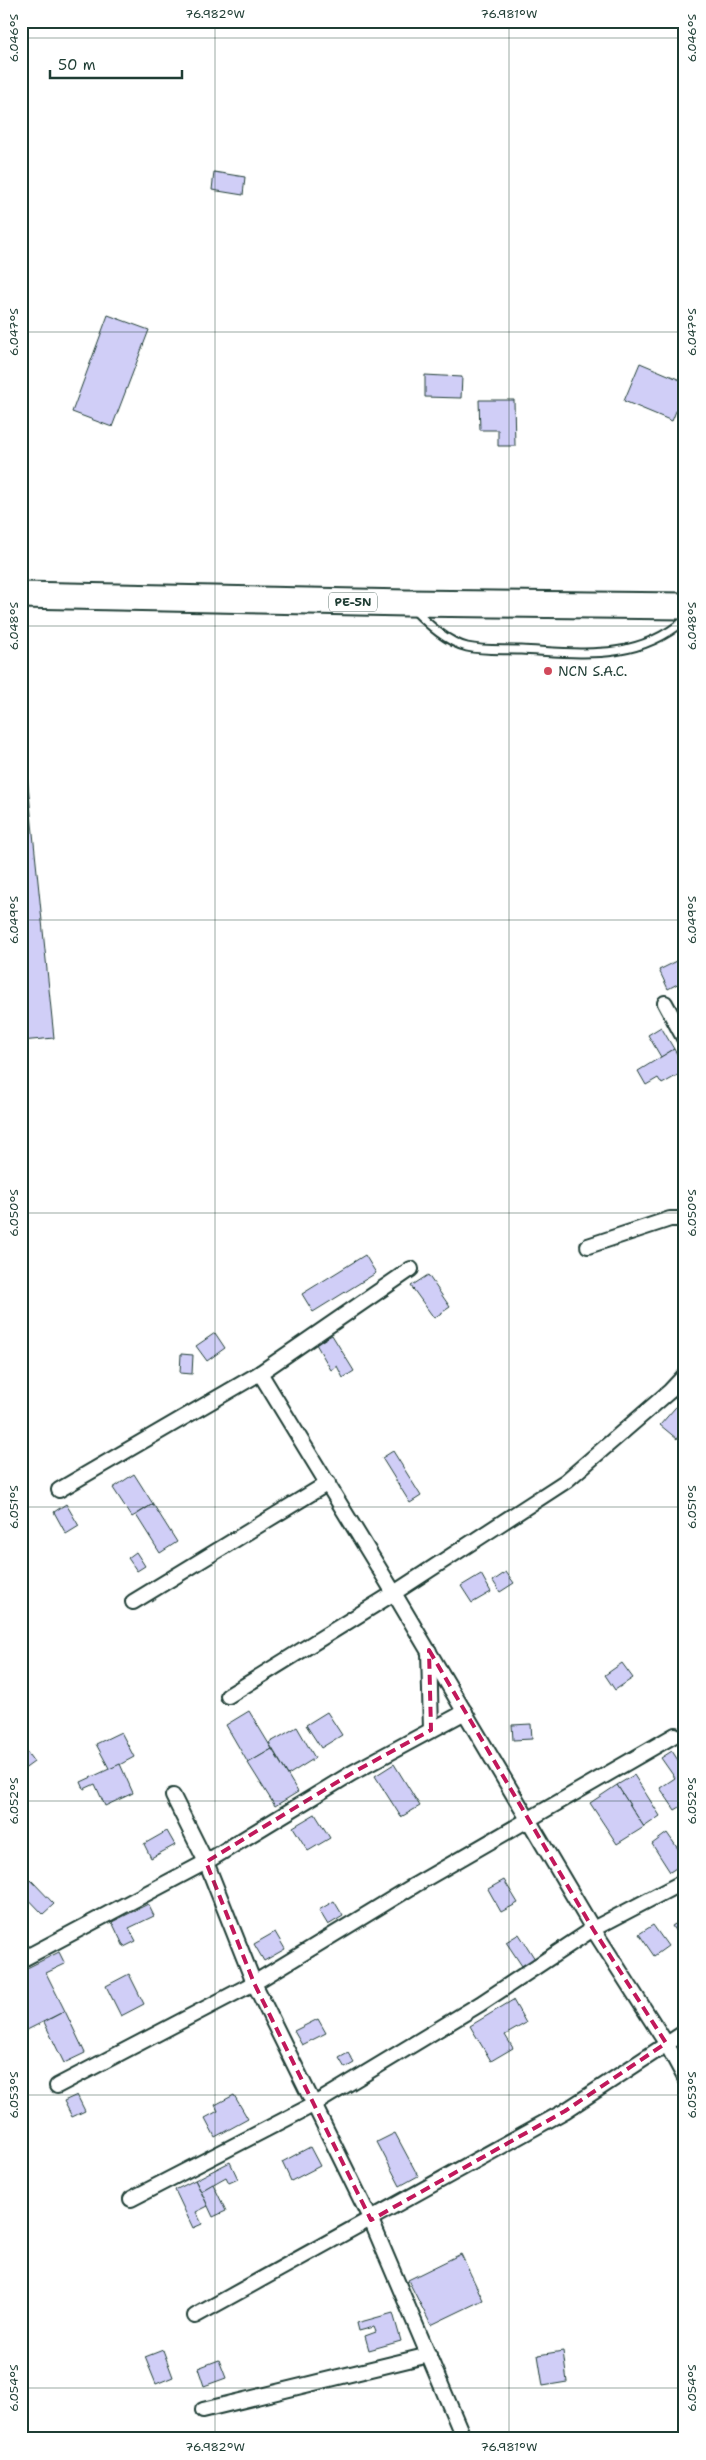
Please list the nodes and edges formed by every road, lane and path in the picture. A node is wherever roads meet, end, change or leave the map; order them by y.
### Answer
1 (21, 595) edge
2 (407, 603) junction
3 (685, 606) edge
4 (685, 620) edge
5 (665, 1003) dead end
6 (685, 1040) edge
7 (685, 1221) edge
8 (588, 1246) dead end
9 (411, 1269) dead end
10 (260, 1373) junction
11 (685, 1375) edge
12 (328, 1483) junction
13 (59, 1490) dead end
14 (394, 1593) junction
15 (133, 1602) dead end
16 (429, 1650) junction
17 (228, 1696) dead end
18 (466, 1712) junction
19 (431, 1730) junction
20 (675, 1735) dead end
21 (173, 1796) dead end
22 (529, 1819) junction
23 (206, 1862) junction
24 (685, 1880) edge
25 (593, 1929) junction
26 (21, 1960) edge
27 (254, 1983) junction
28 (685, 2032) edge
29 (666, 2043) junction
30 (685, 2078) edge
31 (57, 2086) dead end
32 (313, 2104) junction
33 (132, 2199) dead end
34 (371, 2220) junction
35 (195, 2316) dead end
36 (429, 2355) junction
37 (203, 2410) dead end
38 (464, 2439) edge

1 - 2 highway, PE-5N
2 - 3 highway, PE-5N
2 - 4 lane
5 - 6 street
7 - 8 street
9 - 10 street
10 - 12 street
10 - 13 street
11 - 14 street
12 - 14 street
12 - 15 street
14 - 16 street
14 - 17 street
16 - 18 street
16 - 19 street
18 - 19 street
18 - 22 street
19 - 23 street
20 - 22 street
21 - 23 street
22 - 25 street
22 - 27 street
23 - 26 street
23 - 27 street
24 - 25 street
25 - 29 street
25 - 32 street
27 - 31 street
27 - 32 street
28 - 29 street
29 - 30 street
29 - 34 street
32 - 33 street
32 - 34 street
34 - 35 street
34 - 36 street
36 - 37 street
36 - 38 street

